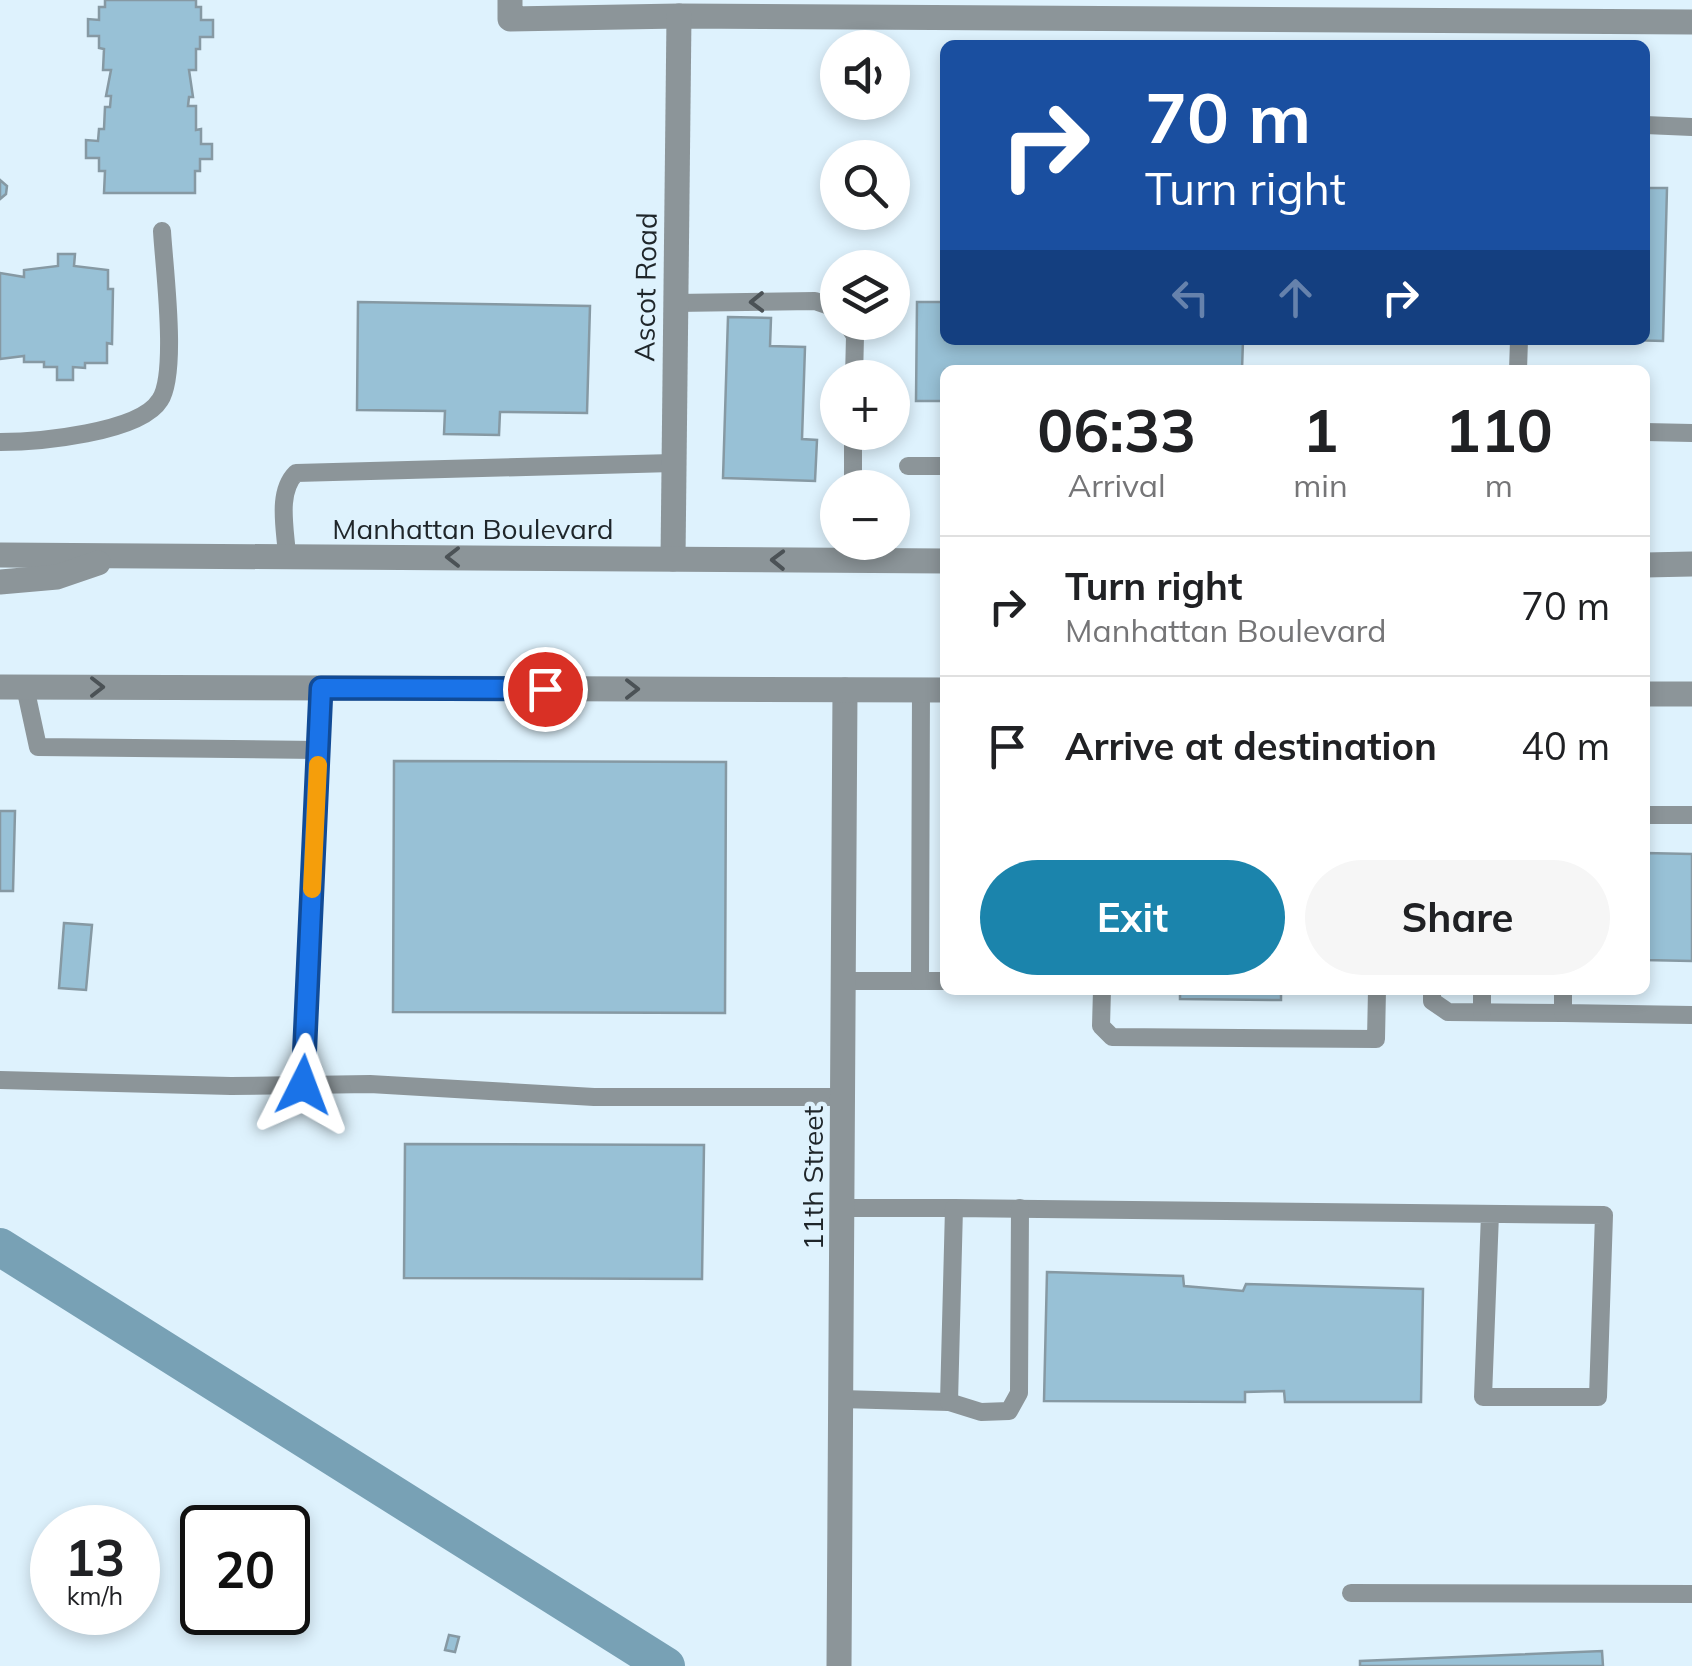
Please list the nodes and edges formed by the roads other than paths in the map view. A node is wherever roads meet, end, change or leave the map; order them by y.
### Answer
1 (510, 10) edge
2 (1014, 10) edge
3 (1518, 11) edge
4 (678, 16) junction
5 (1692, 22) edge
6 (1650, 125) edge
7 (1692, 127) edge
8 (162, 232) dead end
9 (675, 303) junction
10 (820, 303) edge
11 (1650, 432) edge
12 (1692, 433) edge
13 (0, 442) edge
14 (674, 462) junction
15 (908, 466) dead end
16 (940, 466) edge
17 (820, 552) edge
18 (0, 555) edge
19 (117, 556) junction
20 (287, 556) junction
21 (910, 557) edge
22 (672, 558) junction
23 (940, 560) edge
24 (1692, 564) edge
25 (1650, 565) edge
26 (0, 582) edge
27 (13, 687) edge
28 (321, 688) junction
29 (936, 688) edge
30 (845, 690) junction
31 (1650, 694) edge
32 (1692, 694) edge
33 (318, 750) junction
34 (1650, 815) edge
35 (1692, 815) edge
36 (843, 981) junction
37 (920, 981) junction
38 (940, 982) edge
39 (1102, 995) edge
40 (1377, 995) edge
41 (1432, 995) edge
42 (1482, 995) edge
43 (1563, 995) edge
44 (1482, 1012) junction
45 (1563, 1013) junction
46 (1692, 1015) edge
47 (0, 1080) edge
48 (303, 1085) junction
49 (843, 1097) junction
50 (842, 1208) junction
51 (954, 1208) junction
52 (1020, 1208) junction
53 (1490, 1214) junction
54 (841, 1399) junction
55 (950, 1402) junction
56 (1351, 1593) dead end
57 (1692, 1594) edge
58 (839, 1666) edge

1 - 4 street
2 - 3 street
2 - 4 street
3 - 5 street
4 - 9 street, Ascot Road
6 - 7 lane
8 - 13 lane
10 -> 9 lane
9 - 14 street, Ascot Road
11 - 12 lane
14 - 20 lane
14 - 22 street, Ascot Road
15 - 16 lane
17 -> 22 street, Manhattan Boulevard
18 - 19 street, Manhattan Boulevard
19 - 20 street, Manhattan Boulevard
19 - 26 street
22 -> 20 street, Manhattan Boulevard
21 - 23 street, Manhattan Boulevard
24 - 25 street
27 -> 28 street
27 - 33 lane
28 -> 30 street
28 - 33 lane
29 - 30 street
29 - 37 lane
30 - 36 street, 11th Street
31 - 32 street
33 - 48 lane
34 - 35 lane
36 - 37 lane
36 - 49 street, 11th Street
37 - 38 lane
39 - 40 lane
41 - 44 lane
42 - 44 lane
43 - 45 lane
44 - 45 lane
45 - 46 lane
47 - 48 lane
48 - 49 lane
49 - 50 street, 11th Street
50 - 51 lane
50 - 54 street, 11th Street
51 - 52 lane
51 - 55 lane
52 - 53 lane
52 - 55 lane
53 - 53 lane
54 - 55 lane
54 - 58 street, 11th Street
56 - 57 lane

